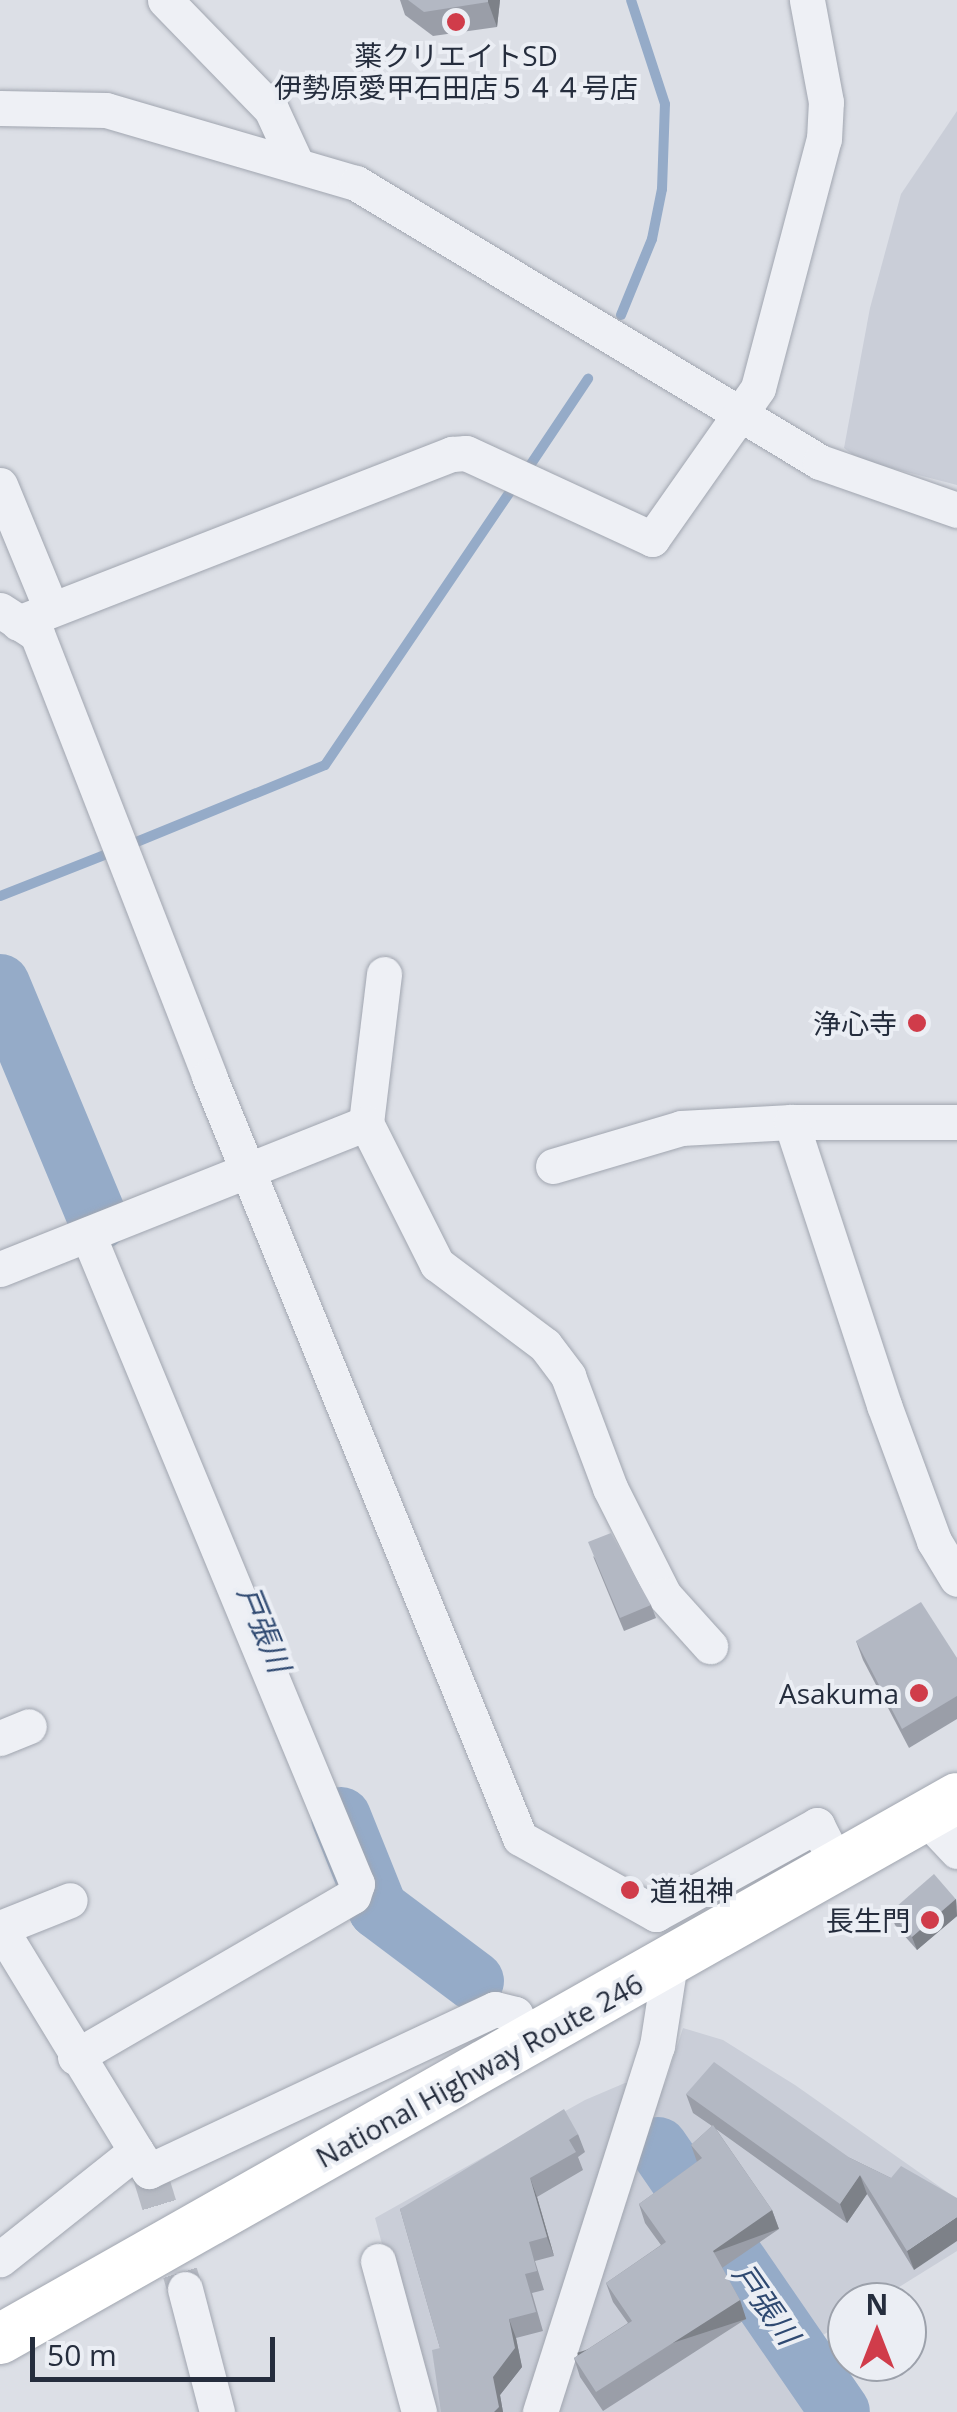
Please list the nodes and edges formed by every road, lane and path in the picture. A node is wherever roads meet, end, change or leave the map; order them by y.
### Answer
1 (164, 0) edge
2 (806, 0) edge
3 (0, 108) edge
4 (294, 161) junction
5 (741, 418) junction
6 (0, 485) edge
7 (957, 510) edge
8 (23, 614) edge
9 (384, 974) dead end
10 (790, 1122) junction
11 (957, 1122) edge
12 (366, 1123) junction
13 (246, 1166) junction
14 (553, 1166) dead end
15 (98, 1231) junction
16 (0, 1269) edge
17 (957, 1580) edge
18 (710, 1646) dead end
19 (946, 1822) edge
20 (838, 1867) junction
21 (70, 1900) dead end
22 (0, 1928) edge
23 (670, 1963) junction
24 (528, 2041) junction
25 (74, 2057) junction
26 (136, 2151) junction
27 (0, 2259) edge
28 (378, 2261) dead end
29 (185, 2289) tunnel mouth
30 (0, 2339) edge
31 (217, 2412) edge
32 (419, 2412) edge
33 (540, 2412) edge

1 - 4 street
2 - 5 street
3 - 4 street
4 - 5 street
5 - 7 street
5 - 8 street
6 - 8 street
8 - 13 street
9 - 12 street
10 - 11 street
10 - 14 street
10 - 17 street
12 - 13 street
12 - 18 street
13 - 15 street
13 - 20 street
15 - 16 street
15 - 25 street
19 - 20 highway, National Highway Route 246
20 - 23 highway, National Highway Route 246
21 - 22 street
22 - 25 street
23 - 24 highway, National Highway Route 246
23 - 33 street
24 - 26 street
24 - 30 highway, National Highway Route 246
25 - 26 street
26 - 27 street
28 - 32 street
29 - 31 street

